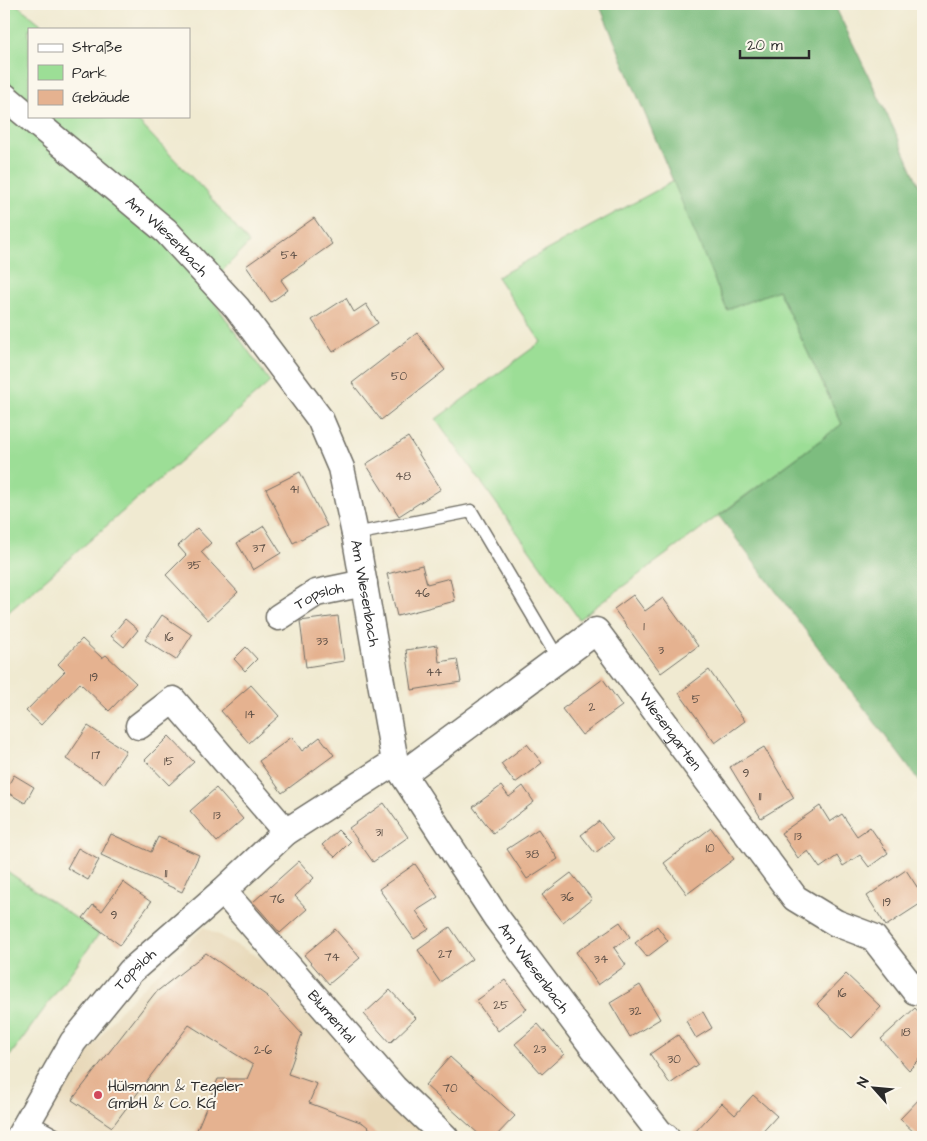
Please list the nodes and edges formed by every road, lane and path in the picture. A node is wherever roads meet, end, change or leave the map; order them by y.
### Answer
1 (4, 96) edge
2 (28, 116) edge
3 (30, 118) edge
4 (355, 534) junction
5 (364, 583) junction
6 (279, 617) dead end
7 (558, 660) junction
8 (139, 726) dead end
9 (399, 768) junction
10 (286, 832) junction
11 (223, 891) junction
12 (915, 991) dead end
13 (24, 1128) edge
14 (59, 1137) edge
15 (445, 1137) edge
16 (666, 1137) edge

1 - 2 street, Am Wiesenbach
3 - 4 street, Am Wiesenbach
4 - 5 street, Am Wiesenbach
4 - 7 lane
5 - 6 street, Topsloh
5 - 9 street, Am Wiesenbach
7 - 9 street, Wiesengarten
7 - 12 street, Wiesengarten
8 - 10 street
9 - 10 street, Topsloh
9 - 16 street, Am Wiesenbach
10 - 11 street, Topsloh
11 - 13 street, Topsloh
11 - 15 street, Blumental
13 - 14 lane

